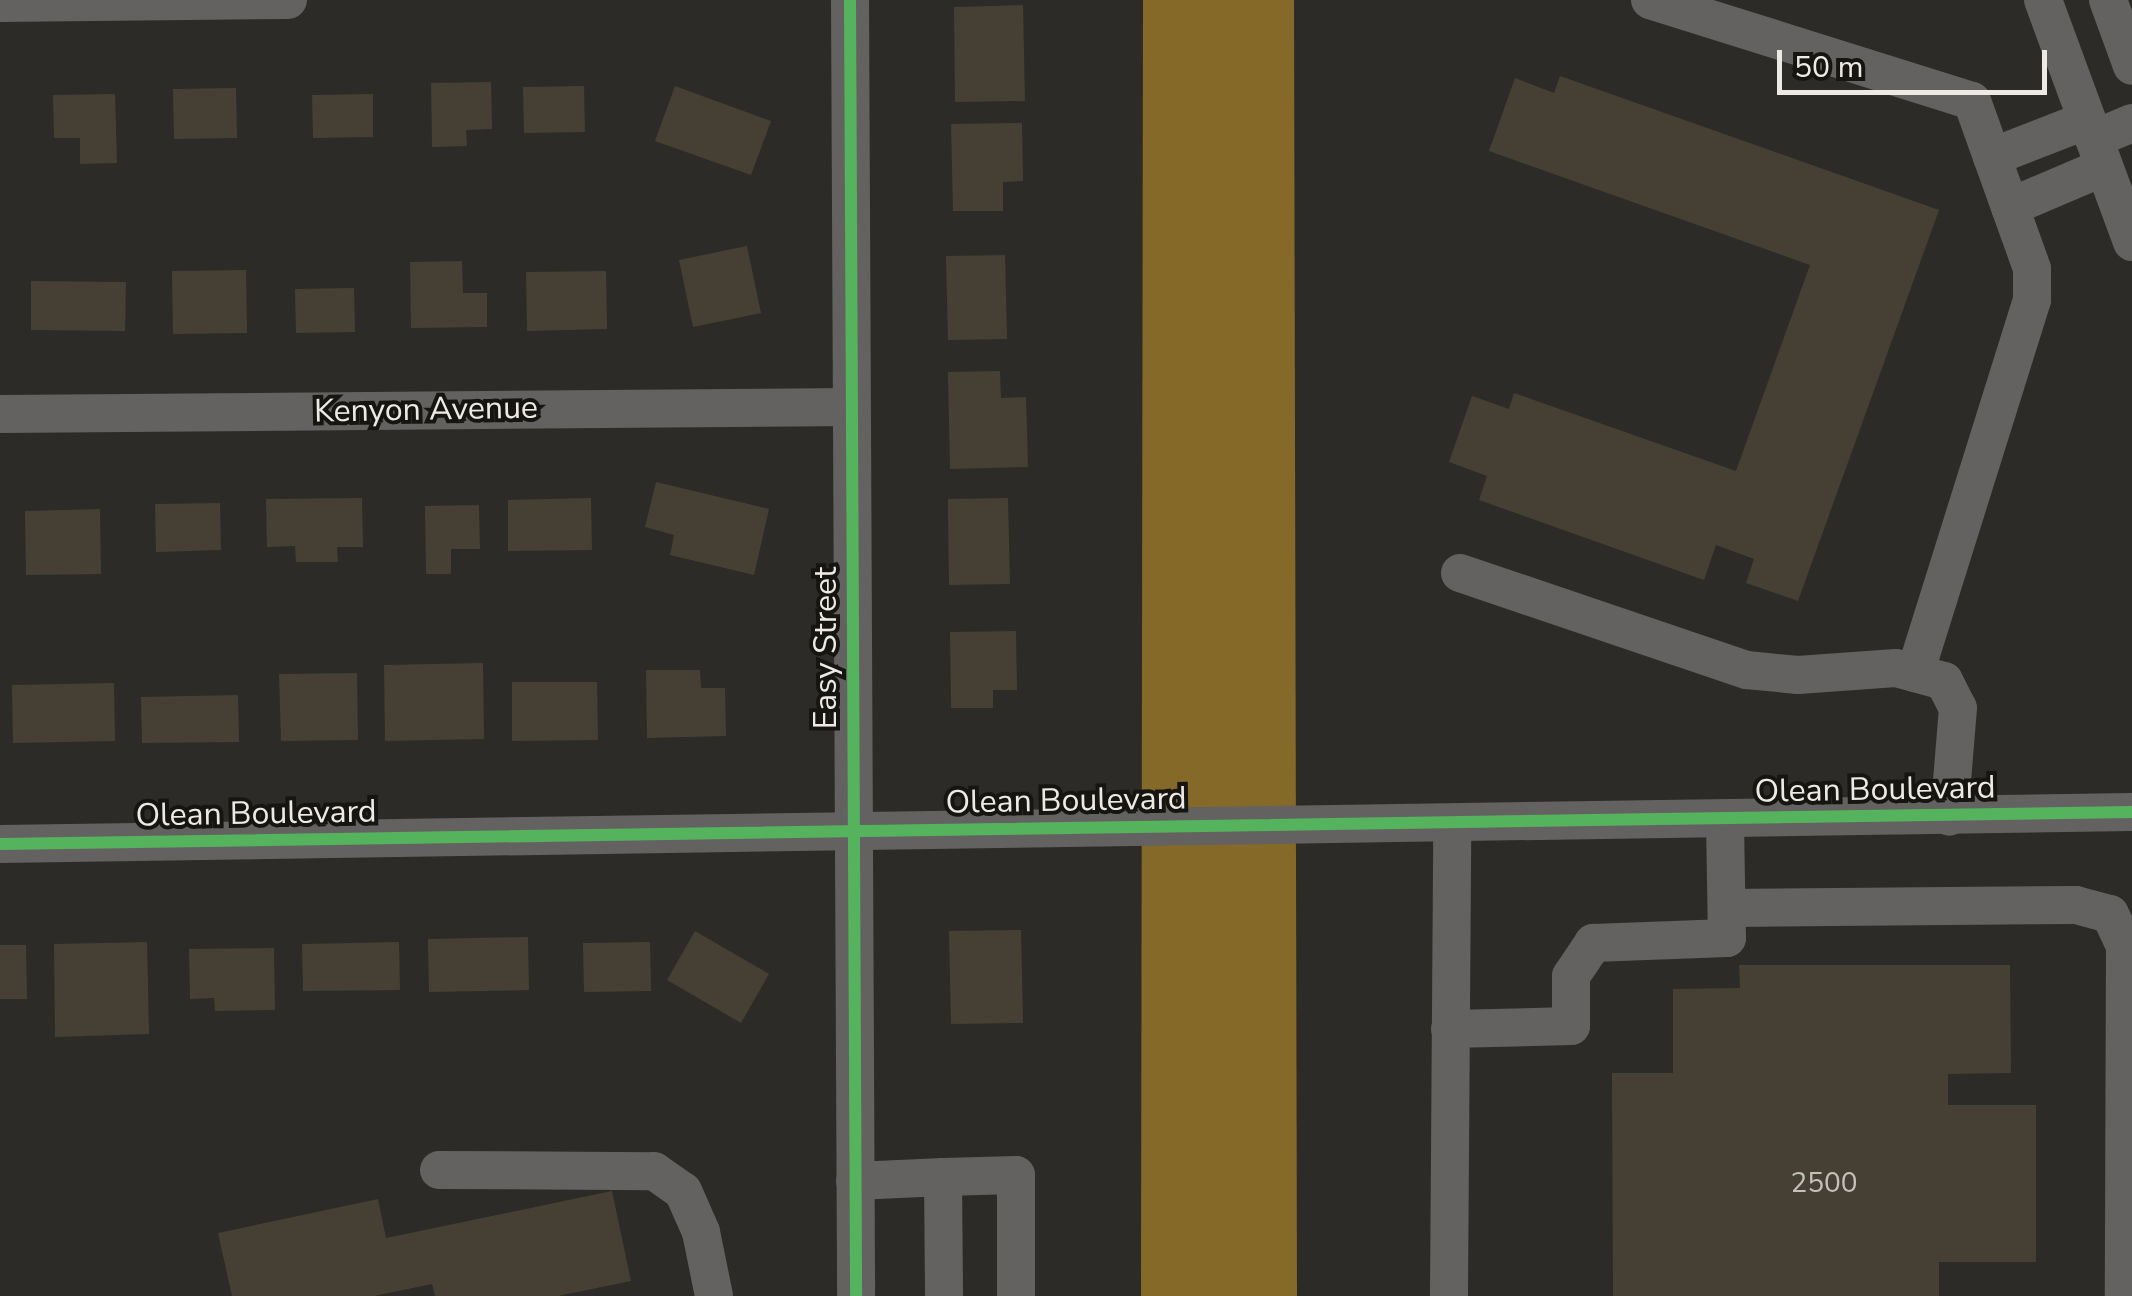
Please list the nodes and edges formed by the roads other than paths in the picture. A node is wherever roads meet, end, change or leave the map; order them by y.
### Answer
1 (288, 0) edge
2 (850, 0) edge
3 (1650, 0) edge
4 (2043, 0) edge
5 (0, 3) edge
6 (2132, 123) edge
7 (2095, 142) junction
8 (1992, 157) junction
9 (2010, 207) junction
10 (2132, 242) edge
11 (851, 406) junction
12 (0, 414) edge
13 (1460, 573) dead end
14 (1914, 674) junction
15 (2132, 812) edge
16 (1949, 817) junction
17 (1725, 820) junction
18 (1452, 824) junction
19 (854, 832) junction
20 (0, 844) edge
21 (1727, 908) junction
22 (1450, 1029) junction
23 (439, 1170) dead end
24 (943, 1177) junction
25 (855, 1181) junction
26 (714, 1296) edge
27 (856, 1296) edge
28 (944, 1296) edge
29 (1016, 1296) edge
30 (1449, 1296) edge
31 (2124, 1296) edge

1 - 5 street
2 - 11 street, Easy Street
3 - 8 street
4 - 7 street
6 - 7 street
7 - 8 street
7 - 9 street
7 - 10 street
8 - 9 street
9 - 14 street
11 - 12 street, Kenyon Avenue
11 - 19 street, Easy Street
13 - 14 street
14 - 16 street
15 - 16 street, Olean Boulevard
16 - 17 street, Olean Boulevard
17 - 18 street, Olean Boulevard
17 - 21 street
18 - 19 street, Olean Boulevard
18 - 22 street
19 - 20 street, Olean Boulevard
19 - 25 street, Easy Street
21 - 22 street
21 - 31 street
22 - 30 street
23 - 26 street
24 - 25 street
24 - 28 street
24 - 29 street
25 - 27 street, Easy Street

